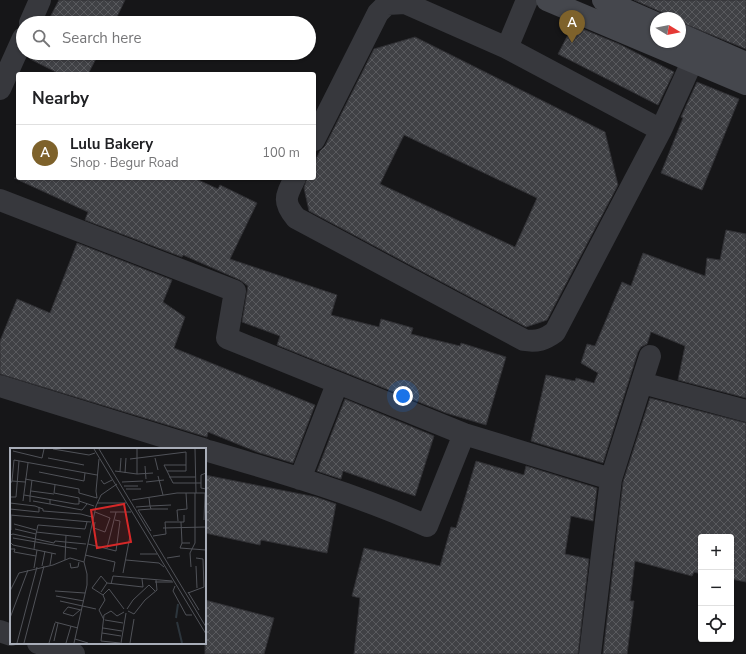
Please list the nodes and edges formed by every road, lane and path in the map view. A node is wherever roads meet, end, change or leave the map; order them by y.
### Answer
1 (40, 0) edge
2 (526, 0) edge
3 (547, 0) edge
4 (607, 1) edge
5 (33, 16) edge
6 (650, 20) edge
7 (686, 37) edge
8 (507, 48) junction
9 (16, 54) edge
10 (692, 62) junction
11 (746, 63) edge
12 (746, 84) edge
13 (0, 89) edge
14 (661, 130) junction
15 (316, 136) edge
16 (294, 180) edge
17 (0, 200) edge
18 (650, 356) dead end
19 (642, 383) junction
20 (337, 384) junction
21 (0, 386) edge
22 (746, 411) edge
23 (464, 434) junction
24 (201, 448) edge
25 (206, 450) edge
26 (300, 479) junction
27 (611, 479) junction
28 (0, 631) edge
29 (10, 635) edge
30 (41, 644) edge
31 (74, 654) edge
32 (590, 654) edge

1 - 5 street
2 - 8 street
3 - 10 main road
4 - 6 main road
7 - 11 main road
8 - 14 street
8 - 15 street
9 - 13 street
10 - 12 main road
10 - 14 street
14 - 16 street
17 - 20 street
18 - 19 street
19 - 22 street
19 - 27 street
20 - 23 street
20 - 26 street
21 - 24 street
23 - 26 street
23 - 27 street
25 - 26 street
27 - 32 street
28 - 29 street
30 - 31 street

